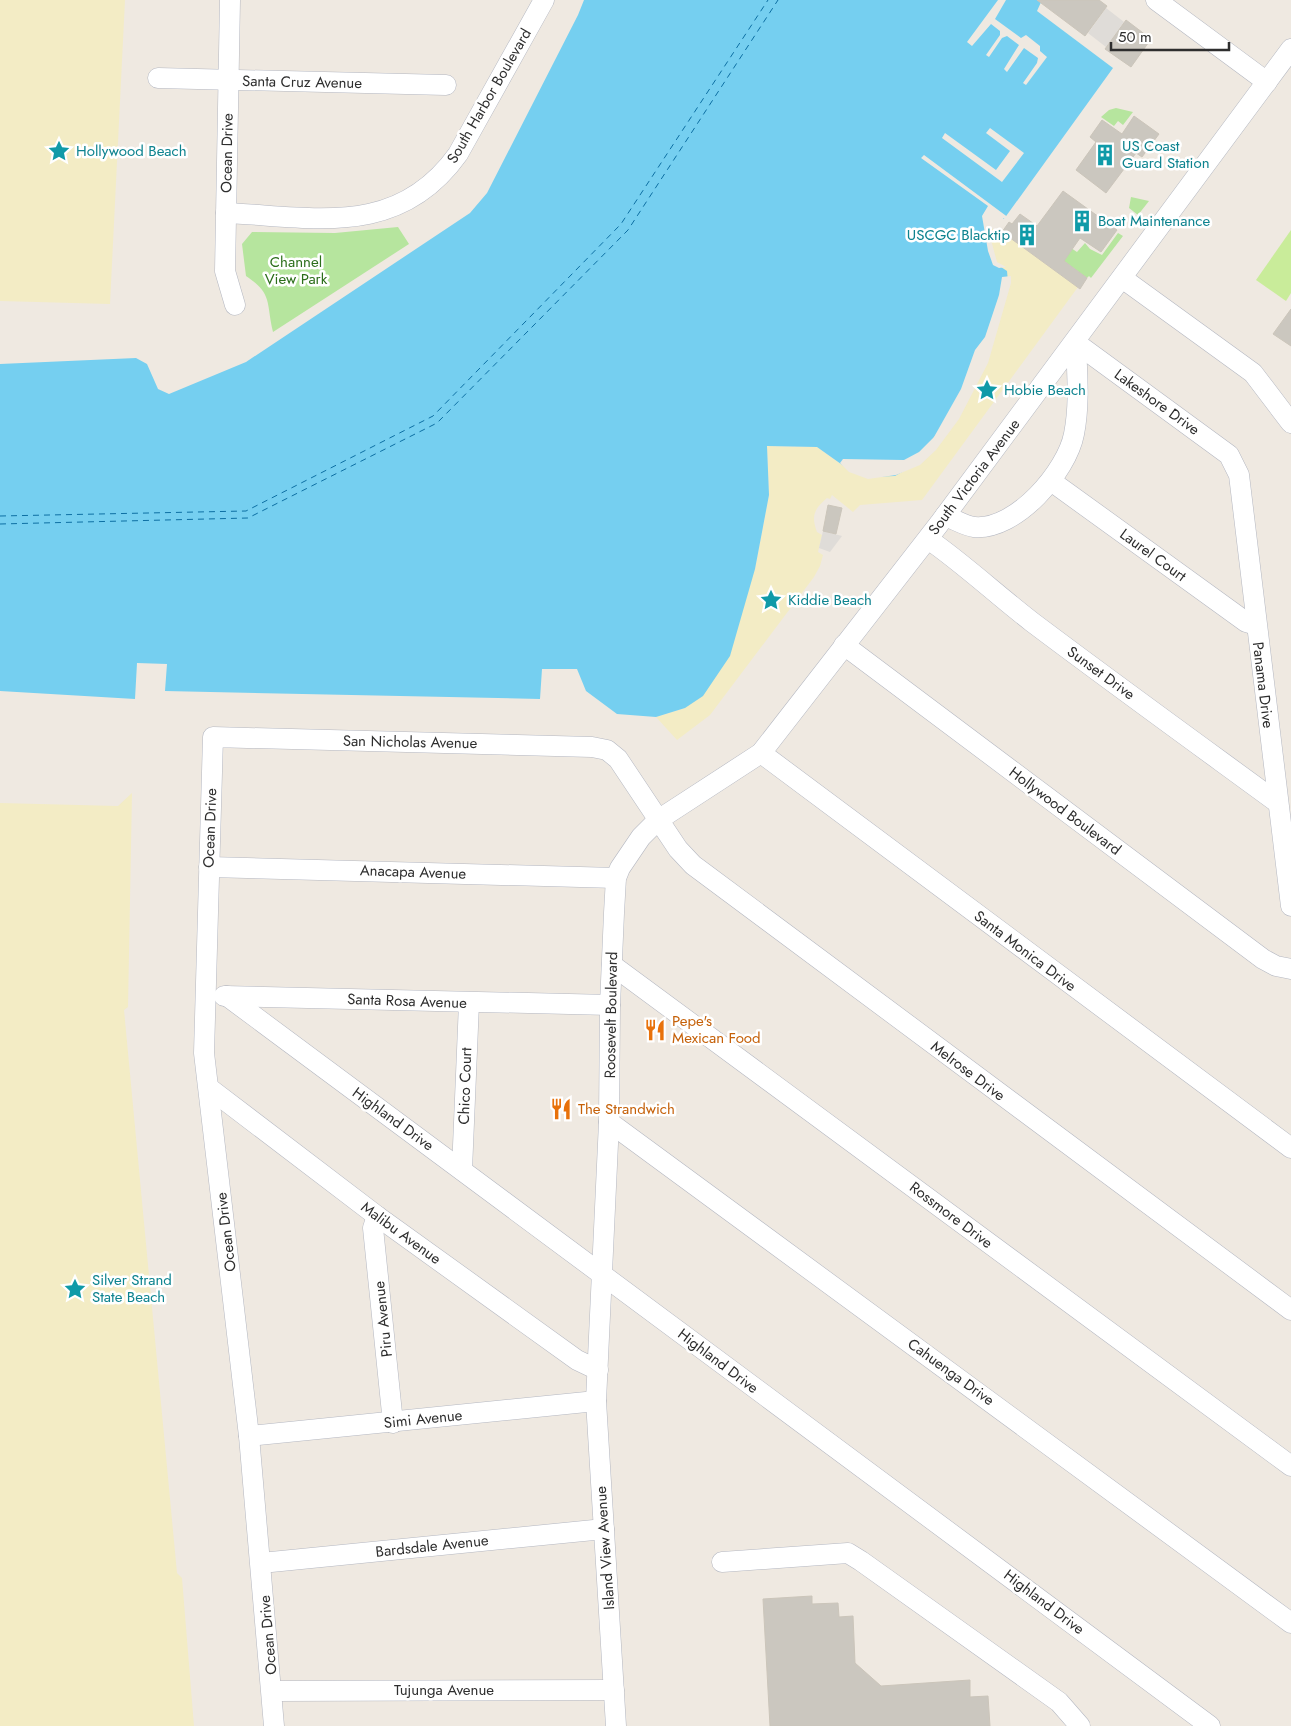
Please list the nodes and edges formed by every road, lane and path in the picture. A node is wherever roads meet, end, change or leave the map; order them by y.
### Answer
1 (230, 0) edge
2 (544, 0) edge
3 (1156, 0) edge
4 (1291, 50) edge
5 (158, 78) dead end
6 (228, 80) junction
7 (1267, 82) junction
8 (446, 85) dead end
9 (226, 213) junction
10 (1122, 278) junction
11 (235, 305) dead end
12 (1076, 343) junction
13 (1291, 423) edge
14 (1235, 464) joint
15 (1051, 481) junction
16 (945, 516) junction
17 (928, 539) junction
18 (1256, 625) junction
19 (844, 645) junction
20 (213, 737) joint
21 (761, 753) junction
22 (1278, 802) junction
23 (658, 820) junction
24 (209, 866) junction
25 (616, 878) junction
26 (1291, 906) edge
27 (612, 964) junction
28 (1291, 969) edge
29 (204, 994) junction
30 (227, 996) junction
31 (469, 1003) junction
32 (610, 1006) junction
33 (209, 1088) junction
34 (609, 1122) junction
35 (1291, 1148) edge
36 (462, 1170) junction
37 (377, 1216) junction
38 (603, 1274) junction
39 (1291, 1310) edge
40 (598, 1370) junction
41 (596, 1401) junction
42 (393, 1423) junction
43 (249, 1436) junction
44 (1291, 1466) edge
45 (604, 1529) junction
46 (722, 1562) dead end
47 (261, 1563) junction
48 (1291, 1623) edge
49 (614, 1690) junction
50 (273, 1692) junction
51 (274, 1726) edge
52 (616, 1726) edge
53 (1080, 1726) edge
54 (1210, 1726) edge

1 - 6 street, Ocean Drive
2 - 9 street, South Harbor Boulevard
3 - 7 street
4 - 7 street, South Victoria Avenue
5 - 6 street, Santa Cruz Avenue
6 - 8 street, Santa Cruz Avenue
6 - 9 street, Ocean Drive
7 - 10 street, South Victoria Avenue
9 - 11 street, Ocean Drive
10 - 12 street, South Victoria Avenue
10 - 13 street
12 - 14 street, Lakeshore Drive
12 - 15 street
12 - 16 street, South Victoria Avenue
14 - 18 street, Panama Drive
15 - 16 street
15 - 18 street, Laurel Court
16 - 17 street, South Victoria Avenue
17 - 19 street, South Victoria Avenue
17 - 22 street, Sunset Drive
18 - 22 street, Panama Drive
19 - 21 street, South Victoria Avenue
19 - 28 street, Hollywood Boulevard
20 - 23 street, San Nicholas Avenue
20 - 24 street, Ocean Drive
21 - 23 street, South Victoria Avenue
21 - 35 street, Santa Monica Drive
22 - 26 street, Panama Drive
23 - 25 street, Roosevelt Boulevard
23 - 39 street, Melrose Drive
24 - 25 street, Anacapa Avenue
24 - 29 street, Ocean Drive
25 - 27 street, Roosevelt Boulevard
27 - 32 street, Roosevelt Boulevard
27 - 44 street, Rossmore Drive
29 - 30 street, Santa Rosa Avenue
29 - 33 street, Ocean Drive
30 - 31 street, Santa Rosa Avenue
30 - 36 street, Highland Drive
31 - 32 street, Santa Rosa Avenue
31 - 36 street, Chico Court
32 - 34 street, Roosevelt Boulevard
33 - 37 street, Malibu Avenue
33 - 43 street, Ocean Drive
34 - 38 street, Roosevelt Boulevard
34 - 48 street, Cahuenga Drive
36 - 38 street, Highland Drive
37 - 40 street, Malibu Avenue
37 - 42 street, Piru Avenue
38 - 40 street, Roosevelt Boulevard
38 - 54 street, Highland Drive
40 - 41 street, Island View Avenue
41 - 42 street, Simi Avenue
41 - 45 street, Island View Avenue
42 - 43 street, Simi Avenue
43 - 47 street, Ocean Drive
45 - 47 street, Bardsdale Avenue
45 - 49 street, Island View Avenue
46 - 53 street
47 - 50 street, Ocean Drive
49 - 50 street, Tujunga Avenue
49 - 52 street, Island View Avenue
50 - 51 street, Ocean Drive

